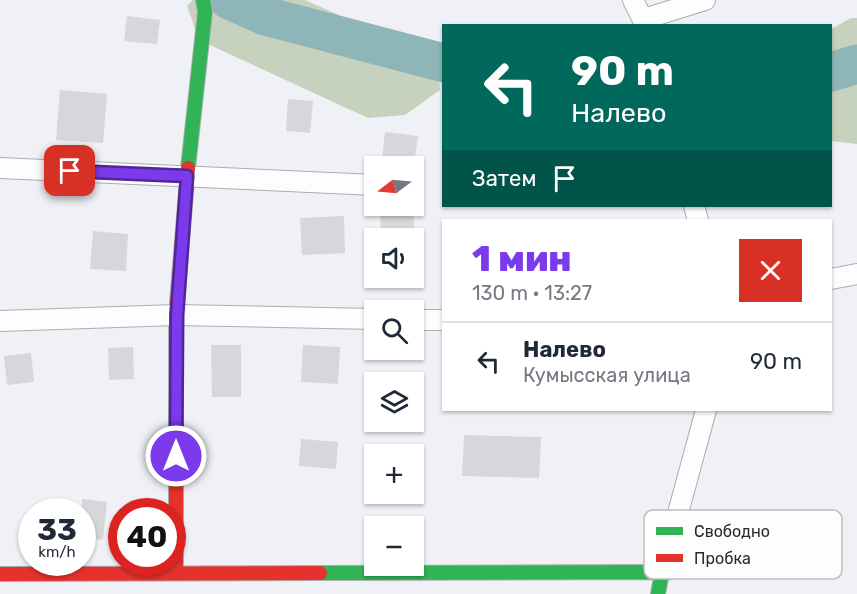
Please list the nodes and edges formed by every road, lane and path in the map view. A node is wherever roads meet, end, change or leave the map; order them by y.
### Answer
1 (203, 0) edge
2 (633, 0) edge
3 (705, 0) edge
4 (645, 22) edge
5 (0, 168) edge
6 (187, 176) junction
7 (364, 184) edge
8 (857, 274) edge
9 (832, 279) edge
10 (177, 315) junction
11 (364, 319) edge
12 (424, 320) edge
13 (442, 320) edge
14 (0, 321) edge
15 (706, 411) edge
16 (176, 498) edge
17 (679, 510) edge
18 (644, 572) edge
19 (108, 573) edge
20 (186, 573) edge
21 (0, 574) edge
22 (661, 579) edge
23 (658, 594) edge

1 - 6 street
2 - 4 street
3 - 4 street
5 - 6 street
6 - 7 street
6 - 10 street
8 - 9 street
10 - 11 street
10 - 14 street
10 - 16 street
12 - 13 street
15 - 17 street
18 - 20 street
19 - 21 street
22 - 23 street

